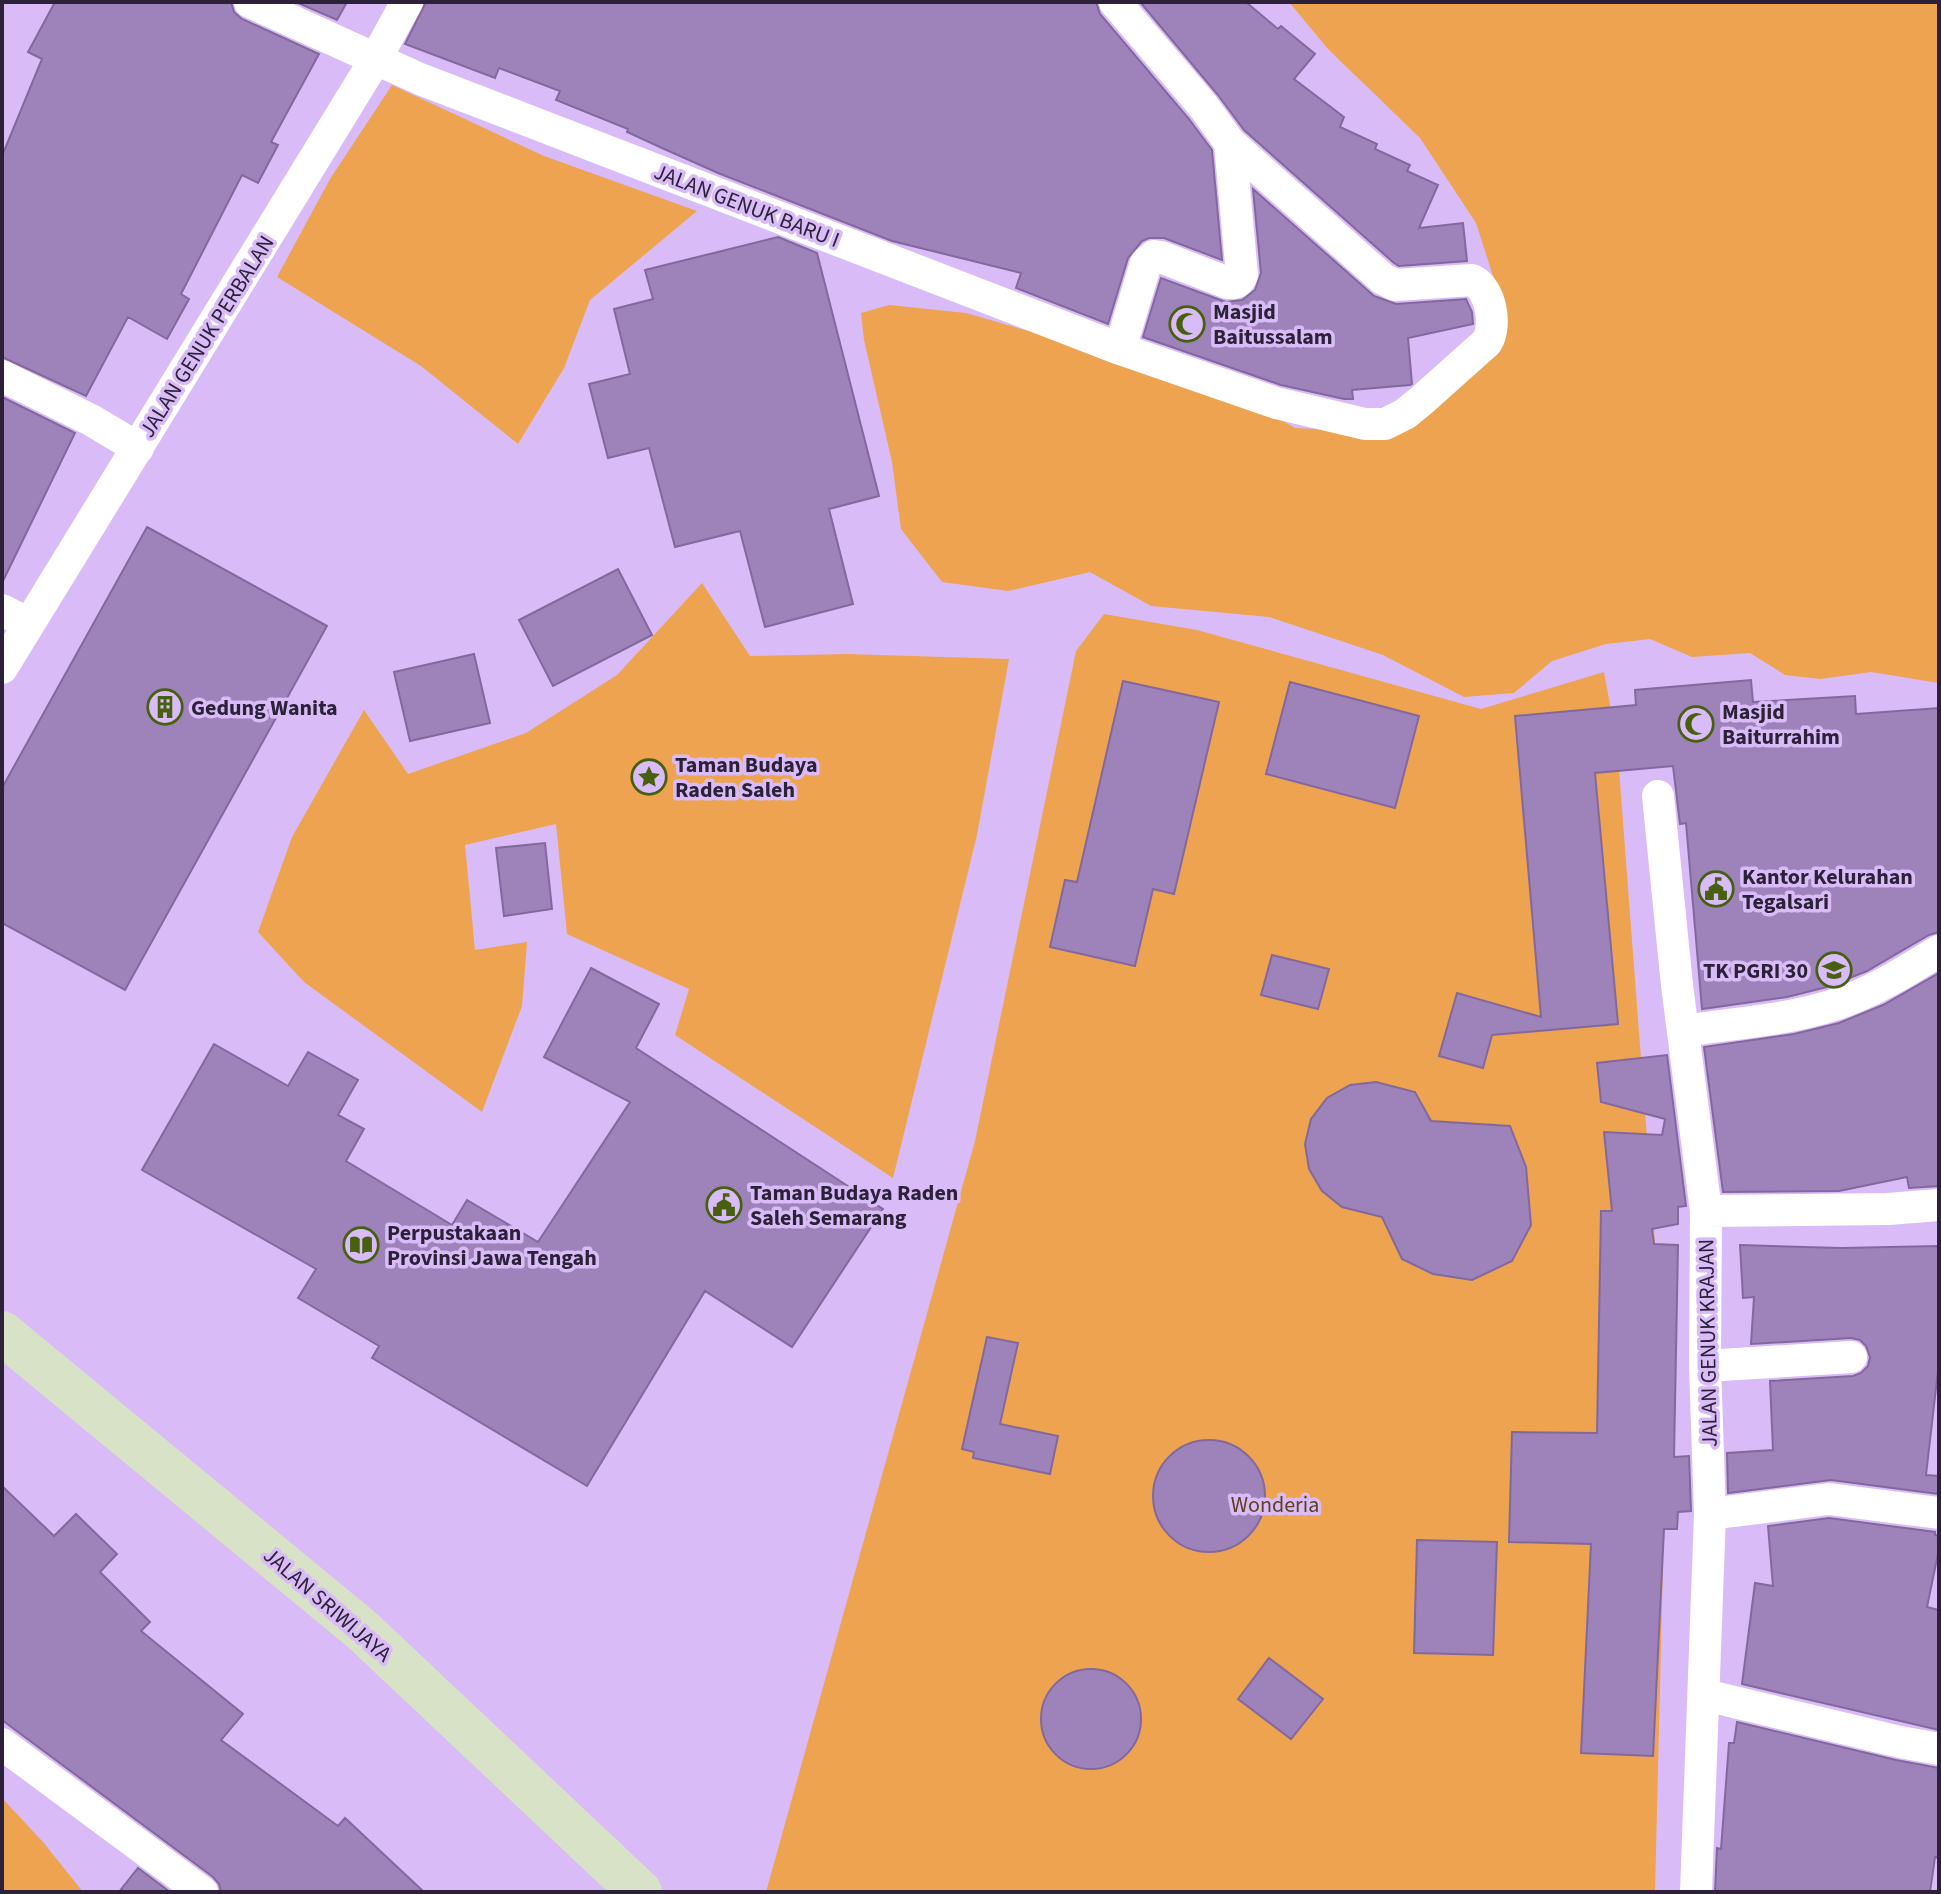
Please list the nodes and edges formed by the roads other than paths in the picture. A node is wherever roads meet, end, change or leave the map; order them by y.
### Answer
1 (250, 2) edge
2 (407, 2) edge
3 (1115, 2) edge
4 (375, 60) junction
5 (1230, 143) junction
6 (1120, 349) junction
7 (2, 376) edge
8 (138, 448) junction
9 (16, 617) edge
10 (2, 668) edge
11 (1658, 796) dead end
12 (1939, 951) edge
13 (1684, 1031) junction
14 (1939, 1205) edge
15 (1706, 1211) junction
16 (2, 1333) edge
17 (1851, 1357) dead end
18 (1705, 1366) junction
19 (1939, 1513) edge
20 (1710, 1514) junction
21 (1705, 1695) junction
22 (2, 1744) edge
23 (1939, 1749) edge
24 (202, 1892) edge
25 (640, 1892) edge
26 (1696, 1892) edge

1 - 4 street, JALAN GENUK BARU I
2 - 4 street, JALAN GENUK PERBALAN
3 - 5 street
4 - 6 street, JALAN GENUK BARU I
4 - 8 street, JALAN GENUK PERBALAN
5 - 6 street
5 - 6 street, JALAN GENUK BARU I
7 - 8 street
8 - 9 street, JALAN GENUK PERBALAN
9 - 10 street, JALAN GENUK PERBALAN
11 - 13 street, JALAN GENUK KRAJAN
12 - 13 street
13 - 15 street, JALAN GENUK KRAJAN
14 - 15 street
15 - 18 street, JALAN GENUK KRAJAN
16 - 25 main road, JALAN SRIWIJAYA
17 - 18 street
18 - 20 street, JALAN GENUK KRAJAN
19 - 20 street
20 - 21 street, JALAN GENUK KRAJAN
21 - 23 street
21 - 26 street, JALAN GENUK KRAJAN
22 - 24 street

